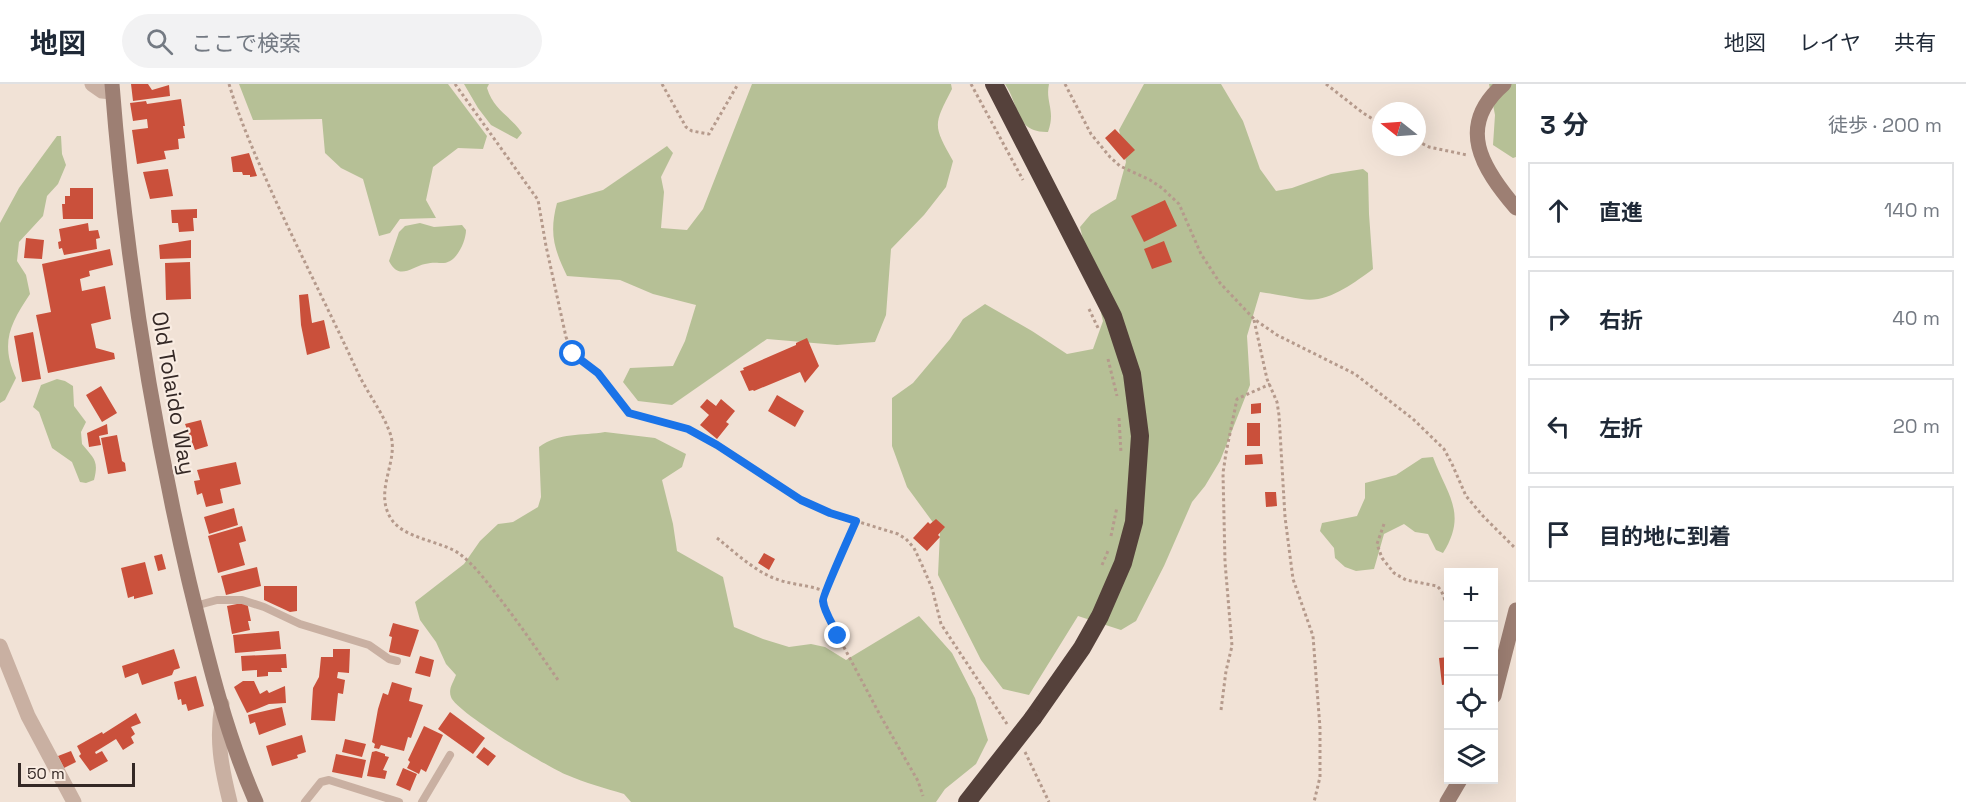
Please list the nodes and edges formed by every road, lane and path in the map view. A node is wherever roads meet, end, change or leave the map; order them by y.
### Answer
1 (92, 84) edge
2 (229, 84) edge
3 (455, 84) edge
4 (662, 84) edge
5 (738, 84) edge
6 (971, 84) edge
7 (994, 84) edge
8 (1065, 84) edge
9 (1326, 84) edge
10 (1504, 84) edge
11 (112, 88) edge
12 (1372, 118) edge
13 (1426, 146) edge
14 (1481, 157) junction
15 (1023, 180) dead end
16 (1516, 208) edge
17 (1087, 306) dead end
18 (1254, 319) junction
19 (1100, 332) dead end
20 (1106, 352) dead end
21 (1270, 384) junction
22 (1116, 396) dead end
23 (1119, 418) dead end
24 (1121, 461) dead end
25 (1118, 504) dead end
26 (856, 521) junction
27 (1384, 525) dead end
28 (717, 538) dead end
29 (1516, 549) edge
30 (1101, 567) dead end
31 (824, 591) junction
32 (195, 606) junction
33 (1516, 610) edge
34 (1449, 622) edge
35 (0, 646) edge
36 (398, 661) dead end
37 (558, 680) dead end
38 (1498, 680) edge
39 (222, 704) junction
40 (1221, 710) dead end
41 (1001, 733) dead end
42 (1020, 743) dead end
43 (450, 755) dead end
44 (1458, 784) edge
45 (923, 796) dead end
46 (75, 802) edge
47 (230, 802) edge
48 (256, 802) edge
49 (305, 802) edge
50 (399, 802) edge
51 (422, 802) edge
52 (968, 802) edge
53 (1049, 802) edge
54 (1314, 802) edge
55 (1447, 802) edge

1 - 11 street
2 - 37 path
3 - 26 path
4 - 5 path
6 - 15 path
7 - 52 highway, bridge
8 - 18 path
9 - 12 path
10 - 14 street
11 - 32 street, Old Tolaido Way
13 - 14 path
14 - 16 street
17 - 19 path
18 - 21 path
18 - 29 path
20 - 22 path
21 - 40 path
21 - 54 path
23 - 24 path
25 - 30 path
26 - 31 path
26 - 41 path
27 - 34 path
28 - 31 path
31 - 45 path
32 - 36 lane
32 - 39 street, Old Tolaido Way
33 - 38 street
35 - 46 street
39 - 47 street
39 - 48 street, Old Tolaido Way
42 - 53 path
43 - 51 lane
44 - 55 street
49 - 50 lane

